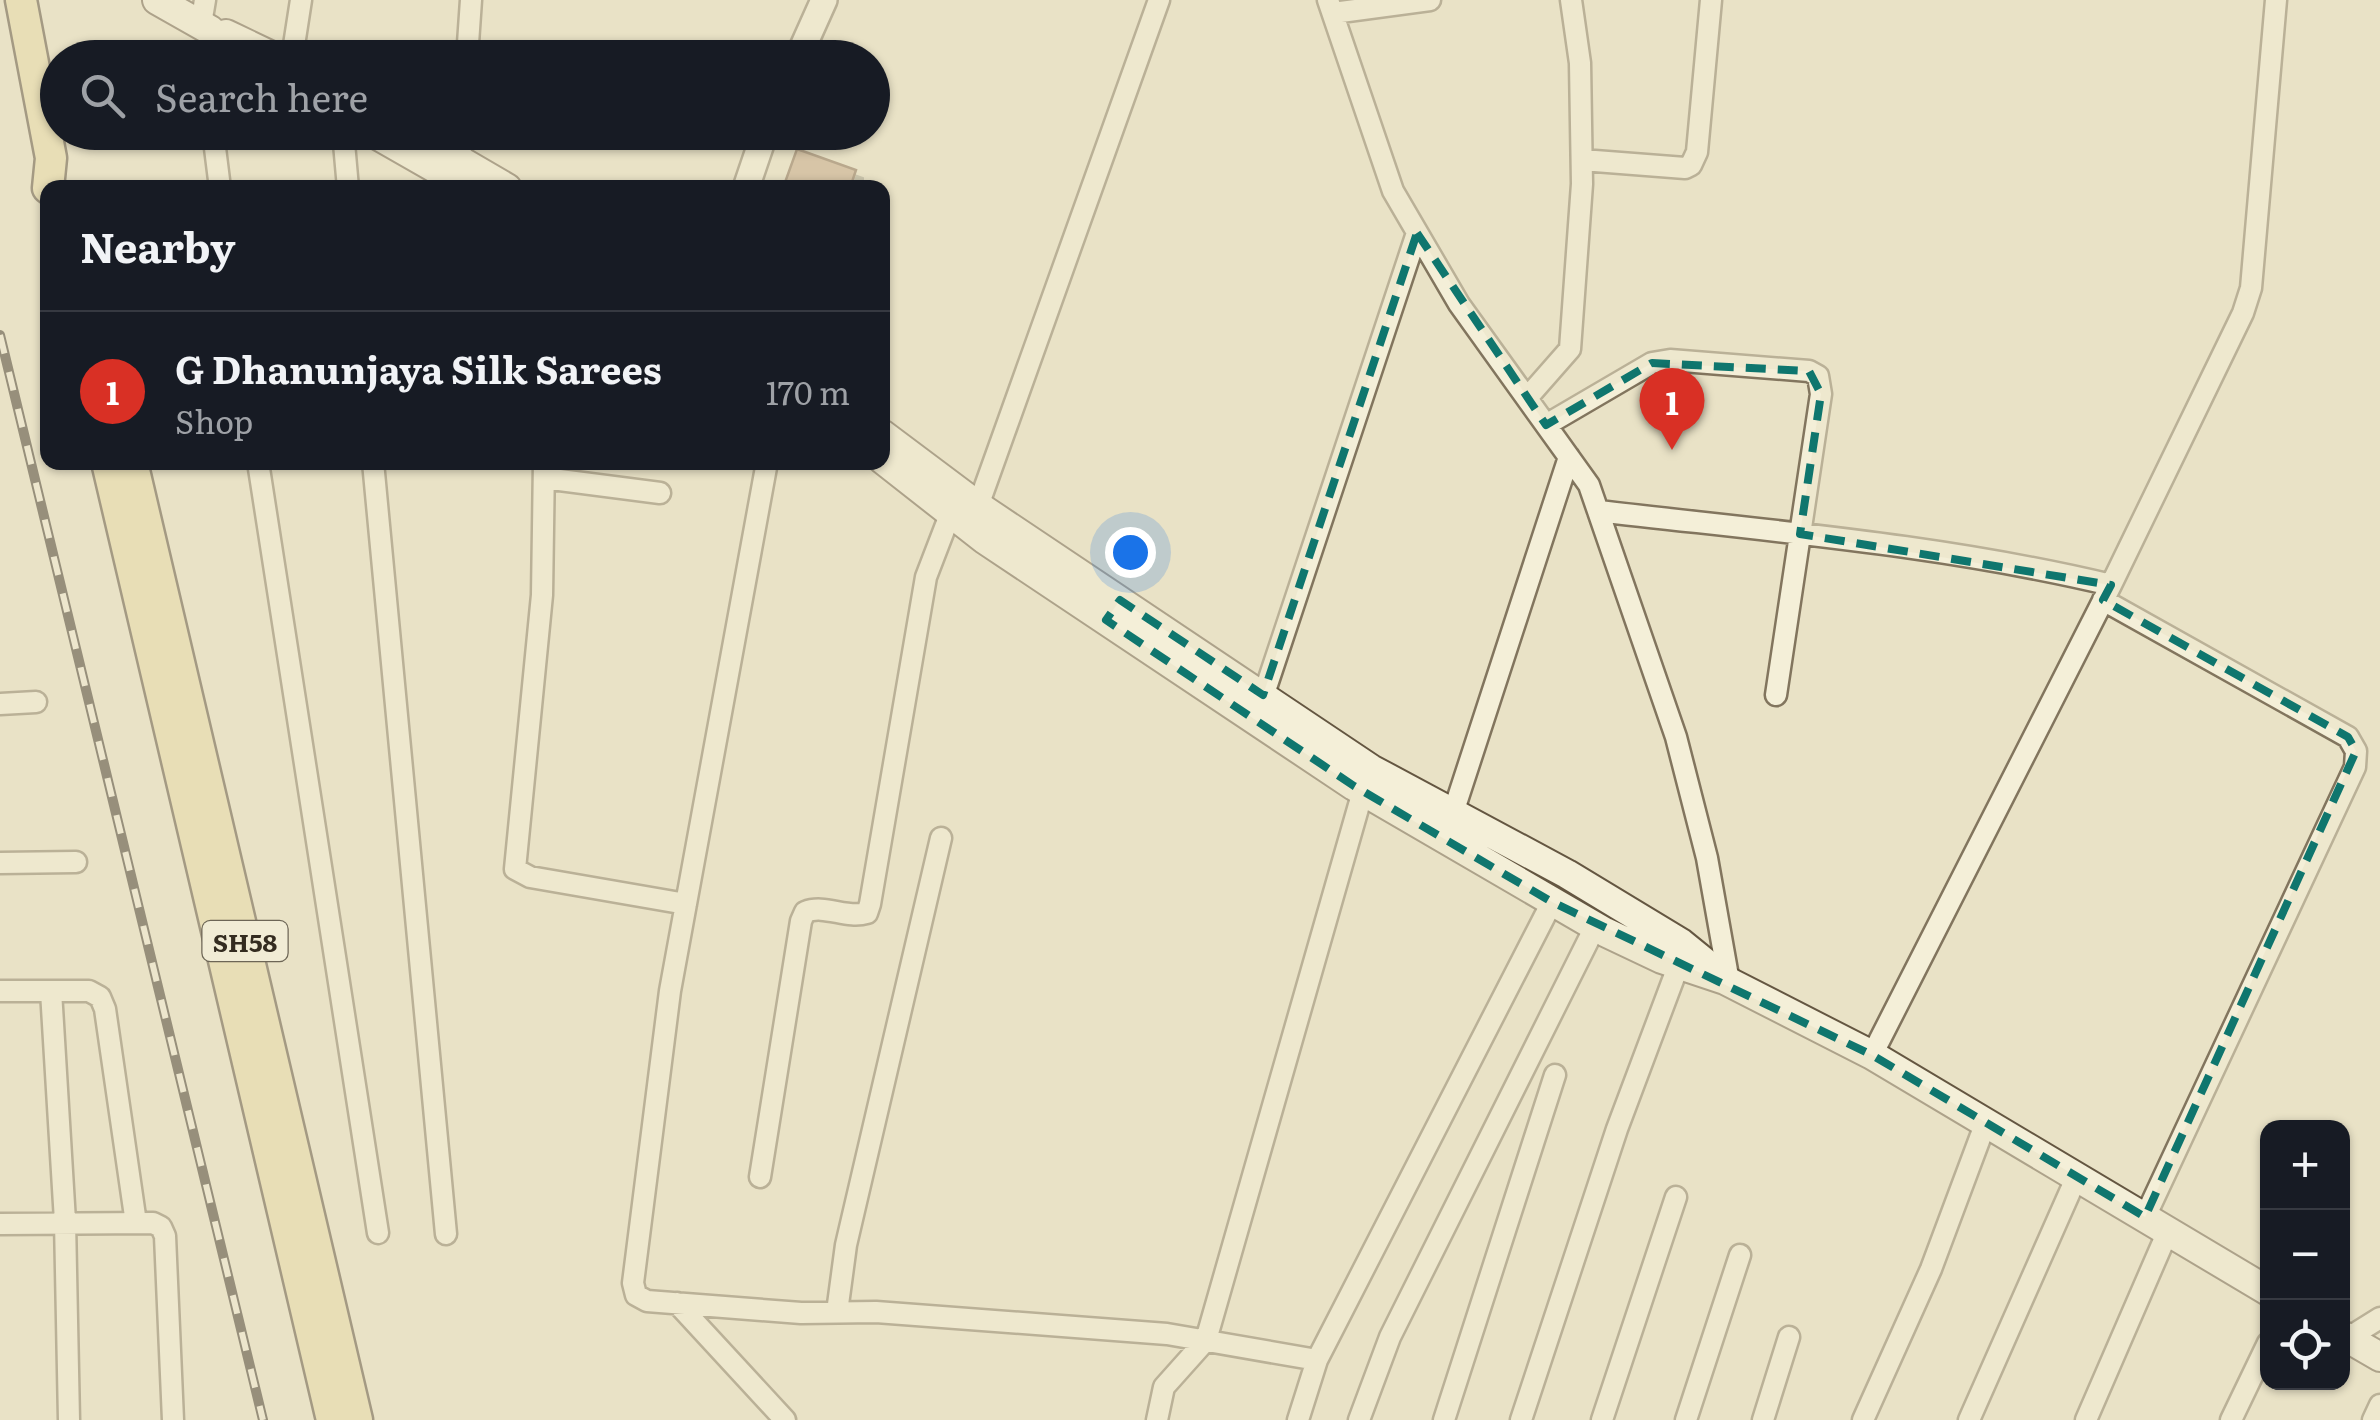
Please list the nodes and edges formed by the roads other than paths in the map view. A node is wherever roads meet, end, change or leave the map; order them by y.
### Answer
1 (21, 0) edge
2 (157, 0) edge
3 (301, 0) edge
4 (471, 0) edge
5 (824, 0) edge
6 (1159, 0) edge
7 (1430, 0) edge
8 (1571, 0) edge
9 (1711, 0) edge
10 (2276, 0) edge
11 (1331, 6) edge
12 (205, 18) edge
13 (222, 40) edge
14 (244, 40) edge
15 (295, 40) edge
16 (468, 40) edge
17 (806, 40) edge
18 (40, 124) edge
19 (44, 150) edge
20 (215, 150) edge
21 (345, 150) edge
22 (418, 150) edge
23 (759, 150) edge
24 (1582, 160) junction
25 (449, 162) edge
26 (49, 180) edge
27 (219, 180) edge
28 (347, 180) edge
29 (489, 180) edge
30 (749, 180) edge
31 (1417, 233) junction
32 (1527, 398) junction
33 (1546, 425) junction
34 (890, 441) edge
35 (1569, 457) junction
36 (890, 464) edge
37 (110, 470) edge
38 (134, 470) edge
39 (259, 470) edge
40 (374, 470) edge
41 (544, 470) edge
42 (766, 470) edge
43 (660, 493) dead end
44 (964, 509) junction
45 (1598, 511) junction
46 (1800, 534) junction
47 (2107, 593) junction
48 (1776, 695) dead end
49 (36, 702) dead end
50 (0, 704) edge
51 (1260, 708) junction
52 (1363, 791) junction
53 (1453, 813) junction
54 (941, 838) dead end
55 (0, 862) edge
56 (76, 862) dead end
57 (1552, 902) junction
58 (686, 904) junction
59 (1595, 927) junction
60 (1679, 964) junction
61 (1727, 981) junction
62 (0, 991) edge
63 (51, 991) junction
64 (1872, 1055) junction
65 (1554, 1075) dead end
66 (1986, 1122) junction
67 (2077, 1176) junction
68 (760, 1177) dead end
69 (1676, 1197) dead end
70 (65, 1222) junction
71 (136, 1223) junction
72 (0, 1224) edge
73 (2156, 1224) junction
74 (378, 1233) dead end
75 (446, 1234) dead end
76 (1740, 1255) dead end
77 (2260, 1286) edge
78 (677, 1303) junction
79 (838, 1312) junction
80 (2380, 1318) edge
81 (2350, 1334) edge
82 (1789, 1337) dead end
83 (1206, 1340) junction
84 (2350, 1340) edge
85 (2380, 1357) edge
86 (1317, 1360) junction
87 (2260, 1360) edge
88 (2380, 1405) edge
89 (70, 1420) edge
90 (173, 1420) edge
91 (332, 1420) edge
92 (357, 1420) edge
93 (785, 1420) edge
94 (1157, 1420) edge
95 (1298, 1420) edge
96 (1360, 1420) edge
97 (1444, 1420) edge
98 (1521, 1420) edge
99 (1602, 1420) edge
100 (1686, 1420) edge
101 (1763, 1420) edge
102 (1863, 1420) edge
103 (1968, 1420) edge
104 (2086, 1420) edge
105 (2231, 1420) edge
106 (2373, 1420) edge

1 - 18 main road
2 - 12 main road
3 - 15 street
4 - 16 street
5 - 17 street
6 - 44 street
7 - 11 street
8 - 24 street
9 - 24 street
10 - 47 street
11 - 31 street
12 - 13 main road
12 - 14 main road
19 - 26 main road
20 - 27 street
21 - 28 street
22 - 25 main road
23 - 30 street
24 - 32 street
25 - 29 main road
31 - 32 street
31 - 51 street
32 - 33 street
33 - 35 street
33 - 46 street
34 - 44 main road
35 - 45 street
35 - 53 street
36 - 44 main road
37 - 91 main road, SH58
38 - 92 main road, SH58
39 - 74 street
40 - 75 street
41 - 43 street
41 - 58 street
42 - 58 street
44 - 51 main road
44 - 68 street
45 - 46 street
45 - 61 street
46 - 47 street
46 - 48 street
47 - 64 street
47 - 73 street
49 - 50 street
51 - 52 main road
51 - 53 main road
52 - 57 main road
52 - 83 street
53 - 61 main road
54 - 79 street
55 - 56 street
57 - 59 main road
57 - 86 street
58 - 78 street
59 - 60 main road
59 - 96 street
60 - 61 main road
60 - 98 street
61 - 64 main road
62 - 63 street
63 - 70 street
63 - 71 street
64 - 66 main road
65 - 97 street
66 - 67 main road
66 - 102 street
67 - 73 main road
67 - 103 street
69 - 99 street
70 - 71 street
70 - 72 street
70 - 89 street
71 - 90 street
73 - 77 main road
73 - 104 street
76 - 100 street
78 - 79 street
78 - 93 street
79 - 83 street
80 - 81 street
82 - 101 street
83 - 86 street
83 - 94 street
84 - 85 main road
86 - 95 street
87 - 105 street
88 - 106 street

